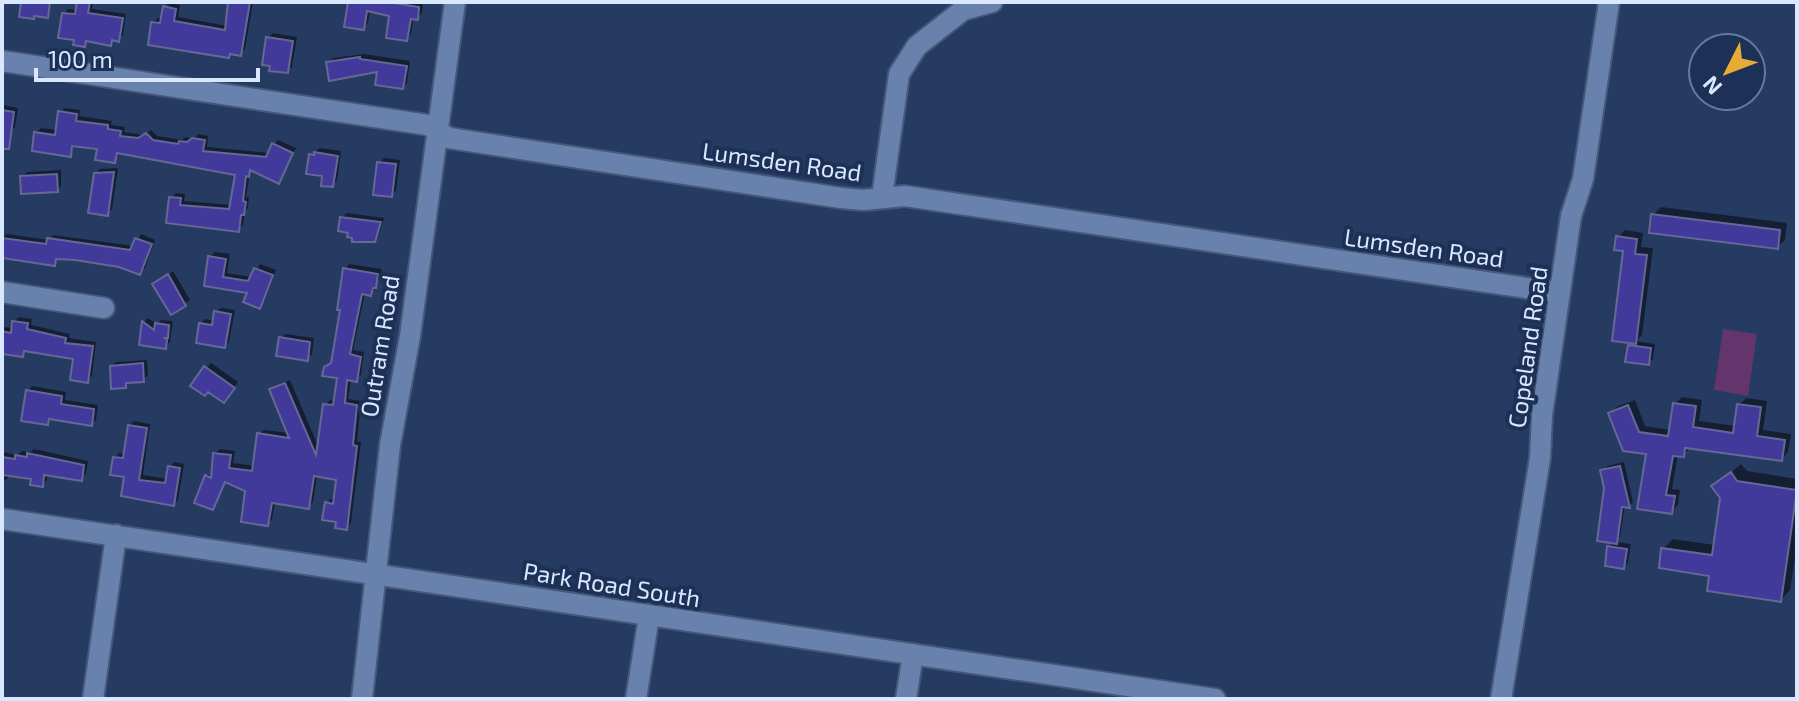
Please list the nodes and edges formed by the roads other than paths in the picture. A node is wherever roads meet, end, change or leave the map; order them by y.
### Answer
1 (455, 2) edge
2 (992, 2) edge
3 (1609, 2) edge
4 (2, 61) edge
5 (439, 131) junction
6 (882, 197) junction
7 (2, 292) edge
8 (1560, 293) junction
9 (104, 308) dead end
10 (2, 519) edge
11 (116, 535) junction
12 (377, 575) junction
13 (649, 616) junction
14 (913, 654) junction
15 (1177, 696) edge
16 (93, 699) edge
17 (362, 699) edge
18 (636, 699) edge
19 (906, 699) edge
20 (1215, 699) edge
21 (1501, 699) edge

1 - 5 street, Outram Road
2 - 6 street
3 - 8 street, Copeland Road
4 - 5 street, Lumsden Road
5 - 6 street, Lumsden Road
5 - 12 street, Outram Road
6 - 8 street, Lumsden Road
7 - 9 street
8 - 21 street, Copeland Road
10 - 11 street, Park Road South
11 - 12 street, Park Road South
11 - 16 street
12 - 13 street, Park Road South
12 - 17 street, Outram Road
13 - 14 street, Park Road South
13 - 18 street
14 - 15 street, Park Road South
14 - 19 street
15 - 20 street, Park Road South

